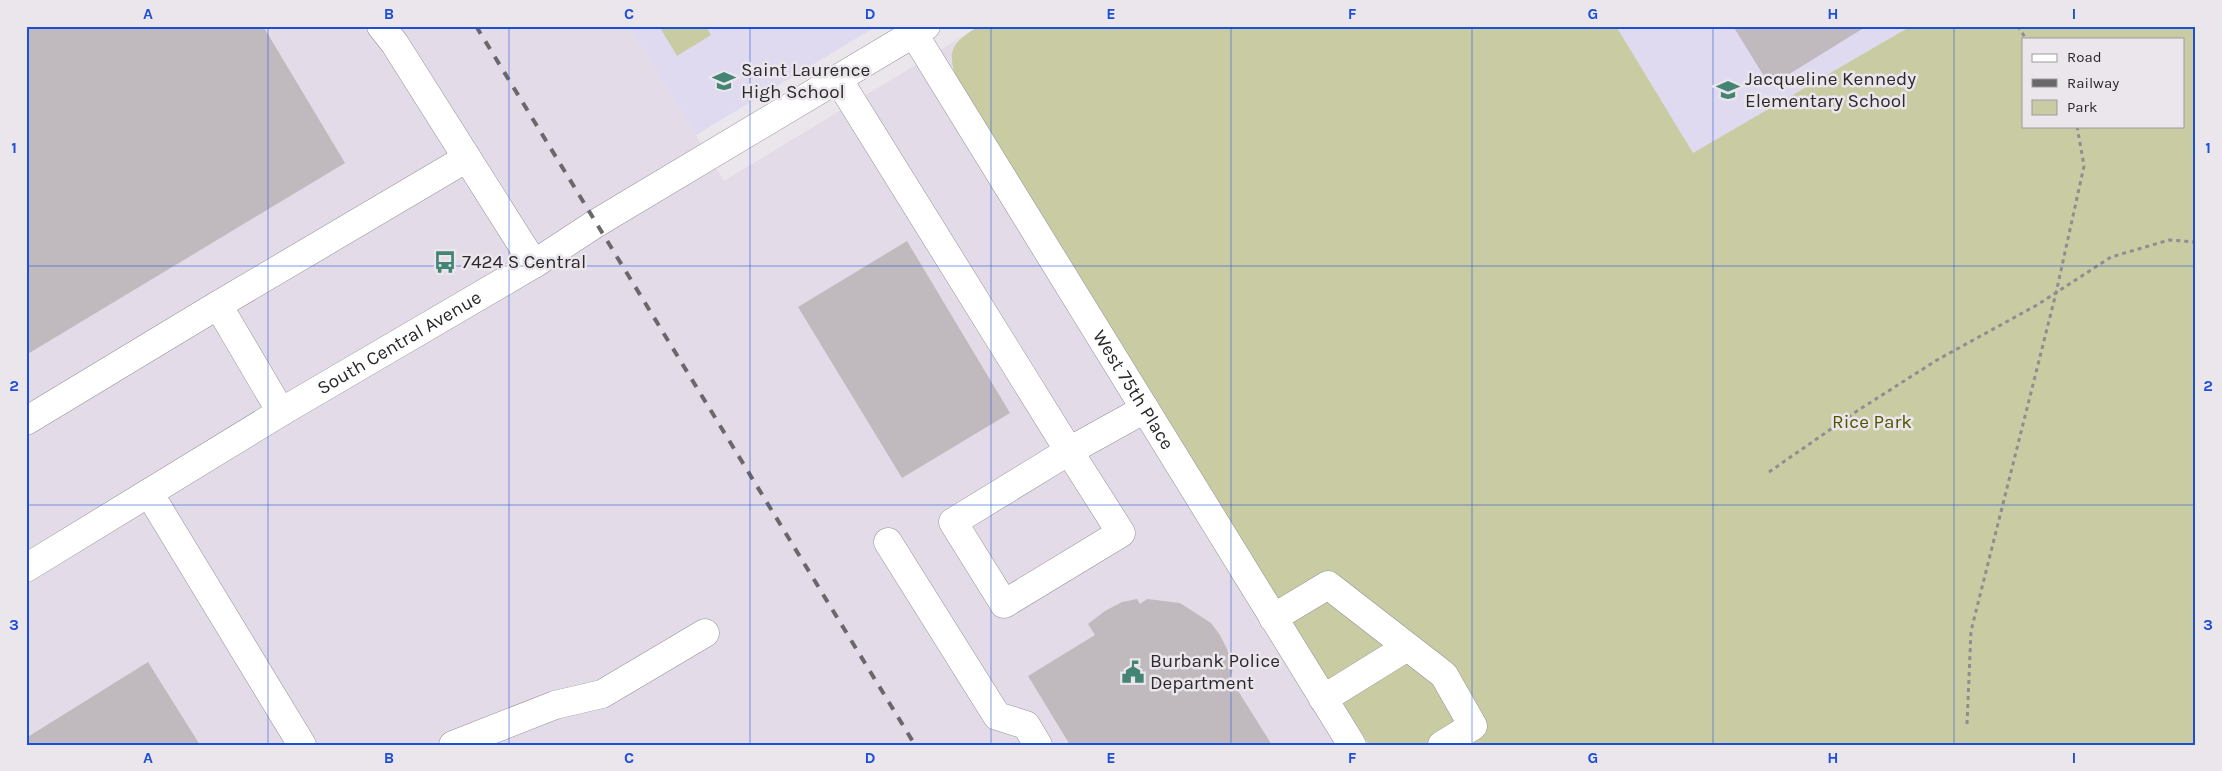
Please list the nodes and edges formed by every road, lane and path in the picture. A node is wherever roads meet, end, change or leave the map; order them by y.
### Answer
1 (381, 26) edge
2 (2018, 26) edge
3 (920, 30) edge
4 (2025, 38) edge
5 (838, 79) junction
6 (2077, 128) edge
7 (467, 158) junction
8 (2196, 242) edge
9 (534, 264) junction
10 (2056, 293) junction
11 (218, 305) junction
12 (1145, 409) junction
13 (281, 412) junction
14 (26, 420) edge
15 (1069, 451) junction
16 (1769, 472) dead end
17 (149, 493) junction
18 (888, 542) dead end
19 (26, 568) edge
20 (1273, 618) junction
21 (705, 633) dead end
22 (1407, 647) junction
23 (1323, 698) junction
24 (1967, 724) dead end
25 (302, 745) edge
26 (453, 745) edge
27 (1038, 745) edge
28 (1352, 745) edge
29 (1442, 745) edge

1 - 7 street
2 - 4 path
3 - 5 street, South Central Avenue
3 - 12 street, West 75th Place
5 - 9 street, South Central Avenue
5 - 15 street
6 - 10 path
7 - 9 street
7 - 11 street
8 - 10 path
9 - 13 street, South Central Avenue
10 - 16 path
10 - 24 path
11 - 13 street
11 - 14 street
12 - 15 street
12 - 20 street, West 75th Place
13 - 17 street, South Central Avenue
15 - 15 street
17 - 19 street, South Central Avenue
17 - 25 street
18 - 27 street
20 - 22 street
20 - 23 street, West 75th Place
21 - 26 street
22 - 23 street
22 - 29 street
23 - 28 street, West 75th Place

